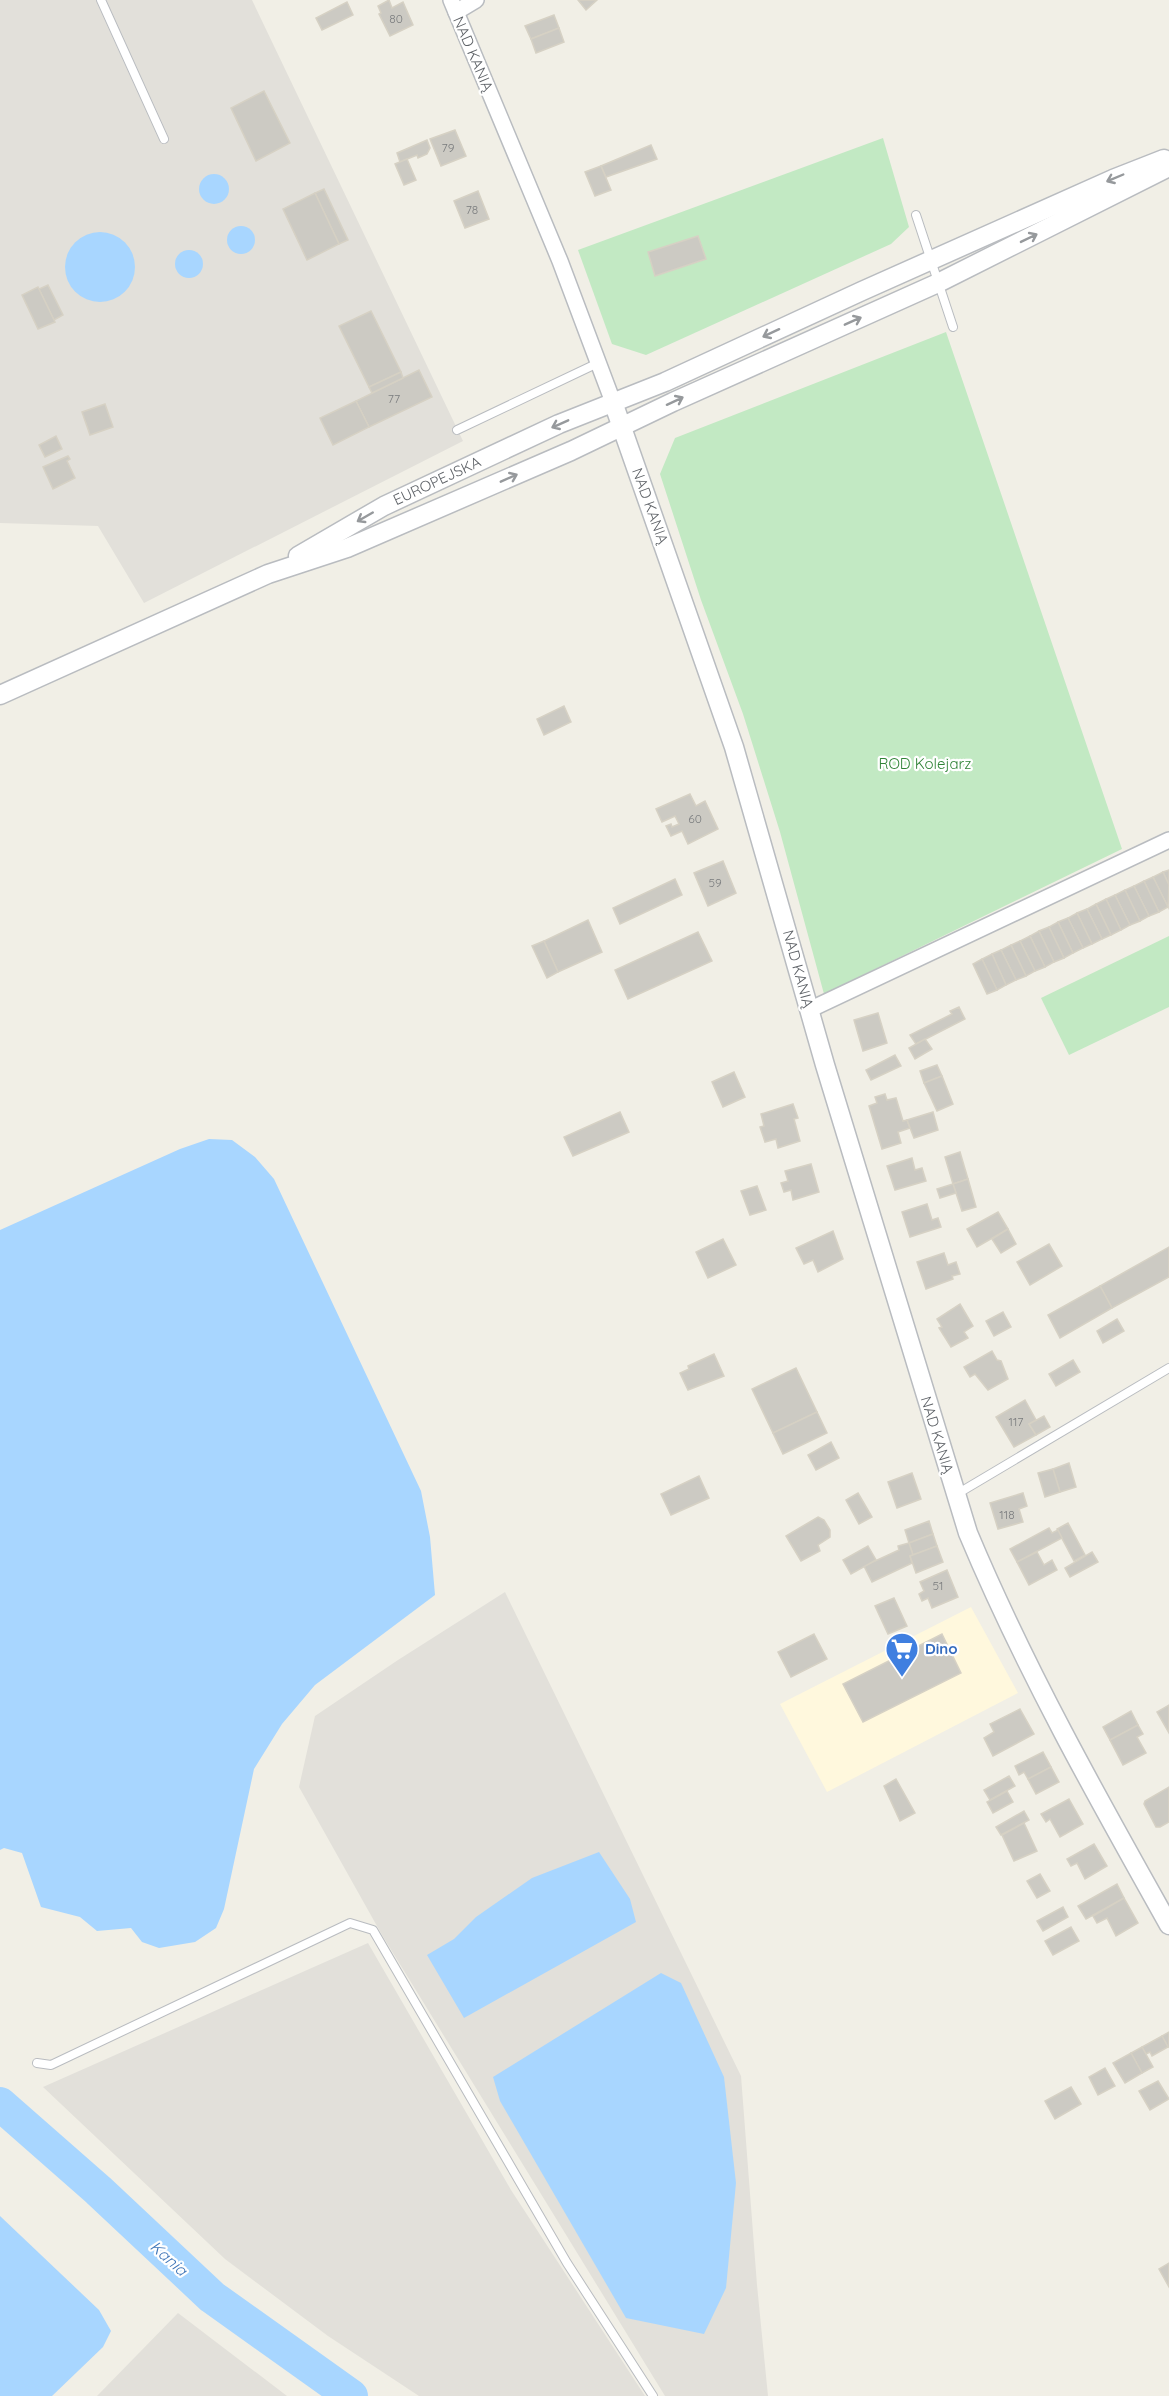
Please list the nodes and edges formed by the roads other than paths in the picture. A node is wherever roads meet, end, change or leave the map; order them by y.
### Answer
1 (101, 0) edge
2 (476, 0) edge
3 (454, 6) edge
4 (164, 139) dead end
5 (1169, 157) edge
6 (1169, 167) edge
7 (915, 215) dead end
8 (931, 261) junction
9 (938, 283) junction
10 (952, 327) dead end
11 (598, 363) junction
12 (614, 402) junction
13 (622, 427) junction
14 (457, 430) dead end
15 (268, 574) junction
16 (0, 695) edge
17 (1169, 840) edge
18 (809, 1010) junction
19 (1169, 1368) edge
20 (955, 1494) junction
21 (1169, 1925) edge
22 (37, 2063) dead end
23 (653, 2396) edge

1 - 4 lane
2 - 3 street
3 - 11 street, NAD KANIĄ
5 -> 8 street, EUROPEJSKA
9 -> 6 street, EUROPEJSKA
7 - 8 lane
8 - 9 lane
8 -> 12 street, EUROPEJSKA
9 - 10 lane
13 -> 9 street, EUROPEJSKA
11 - 12 street, NAD KANIĄ
11 - 14 lane
12 - 13 street, NAD KANIĄ
12 -> 15 street, EUROPEJSKA
15 -> 13 street, EUROPEJSKA
13 - 18 street, NAD KANIĄ
15 - 16 street, EUROPEJSKA
17 - 18 street
18 - 20 street, NAD KANIĄ
19 - 20 lane
20 - 21 street, NAD KANIĄ
22 - 23 lane

